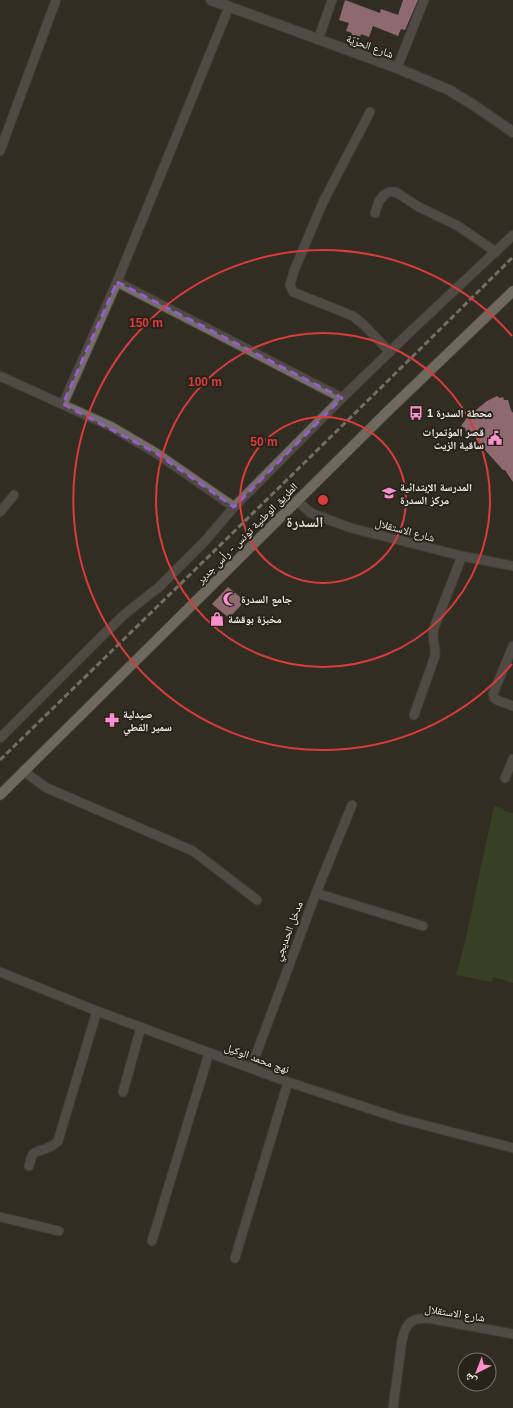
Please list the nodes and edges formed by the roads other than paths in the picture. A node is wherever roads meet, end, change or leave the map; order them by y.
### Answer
1 (56, 0) edge
2 (211, 0) edge
3 (332, 0) edge
4 (424, 0) edge
5 (229, 7) junction
6 (318, 40) junction
7 (397, 68) junction
8 (370, 112) dead end
9 (513, 132) edge
10 (0, 151) edge
11 (376, 213) dead end
12 (513, 235) edge
13 (496, 252) junction
14 (117, 282) junction
15 (513, 290) edge
16 (390, 352) junction
17 (0, 376) edge
18 (342, 398) junction
19 (63, 404) junction
20 (14, 494) dead end
21 (297, 501) junction
22 (234, 507) junction
23 (0, 512) edge
24 (462, 556) junction
25 (513, 566) edge
26 (513, 646) edge
27 (513, 706) edge
28 (414, 715) dead end
29 (0, 738) edge
30 (513, 759) edge
31 (24, 771) junction
32 (505, 778) dead end
33 (0, 795) edge
34 (352, 805) dead end
35 (316, 893) junction
36 (256, 900) dead end
37 (423, 926) dead end
38 (0, 972) edge
39 (97, 1011) junction
40 (141, 1027) junction
41 (209, 1053) junction
42 (251, 1068) junction
43 (288, 1082) junction
44 (123, 1092) dead end
45 (513, 1148) edge
46 (29, 1166) dead end
47 (0, 1217) edge
48 (59, 1231) dead end
49 (152, 1240) dead end
50 (235, 1258) dead end
51 (513, 1334) edge
52 (393, 1408) edge

1 - 10 street
2 - 5 street, شارع الحرّيّة
3 - 6 street
4 - 7 street
5 - 6 street, شارع الحرّيّة
5 - 14 street
6 - 7 street, شارع الحرّيّة
7 - 9 street, شارع الحرّيّة
8 - 16 street
11 - 13 street
12 - 13 street
13 - 16 street
14 - 18 street
14 - 19 street
15 - 21 main road, الطريق الوطنية تونس - رأس جدير
16 - 18 street
17 - 19 street
18 - 22 street
19 - 22 street
20 - 23 street
21 - 24 street, شارع الاستقلال
21 - 31 main road, الطريق الوطنية تونس - رأس جدير
22 - 29 street
24 - 25 street, شارع الاستقلال
24 - 28 street
26 - 27 street
30 - 32 street
31 - 33 main road, الطريق الوطنية تونس - رأس جدير
31 - 36 street
34 - 35 street, مدخل الحديجي
35 - 37 street
35 - 42 street, مدخل الحديجي
38 - 39 street, نهج محمد الوكيل
39 - 40 street, نهج محمد الوكيل
39 - 46 street
40 - 41 street, نهج محمد الوكيل
40 - 44 street
41 - 42 street, نهج محمد الوكيل
41 - 49 street
42 - 43 street, نهج محمد الوكيل
43 - 45 street, نهج محمد الوكيل
43 - 50 street
47 - 48 street
51 - 52 street, شارع الاستقلال

